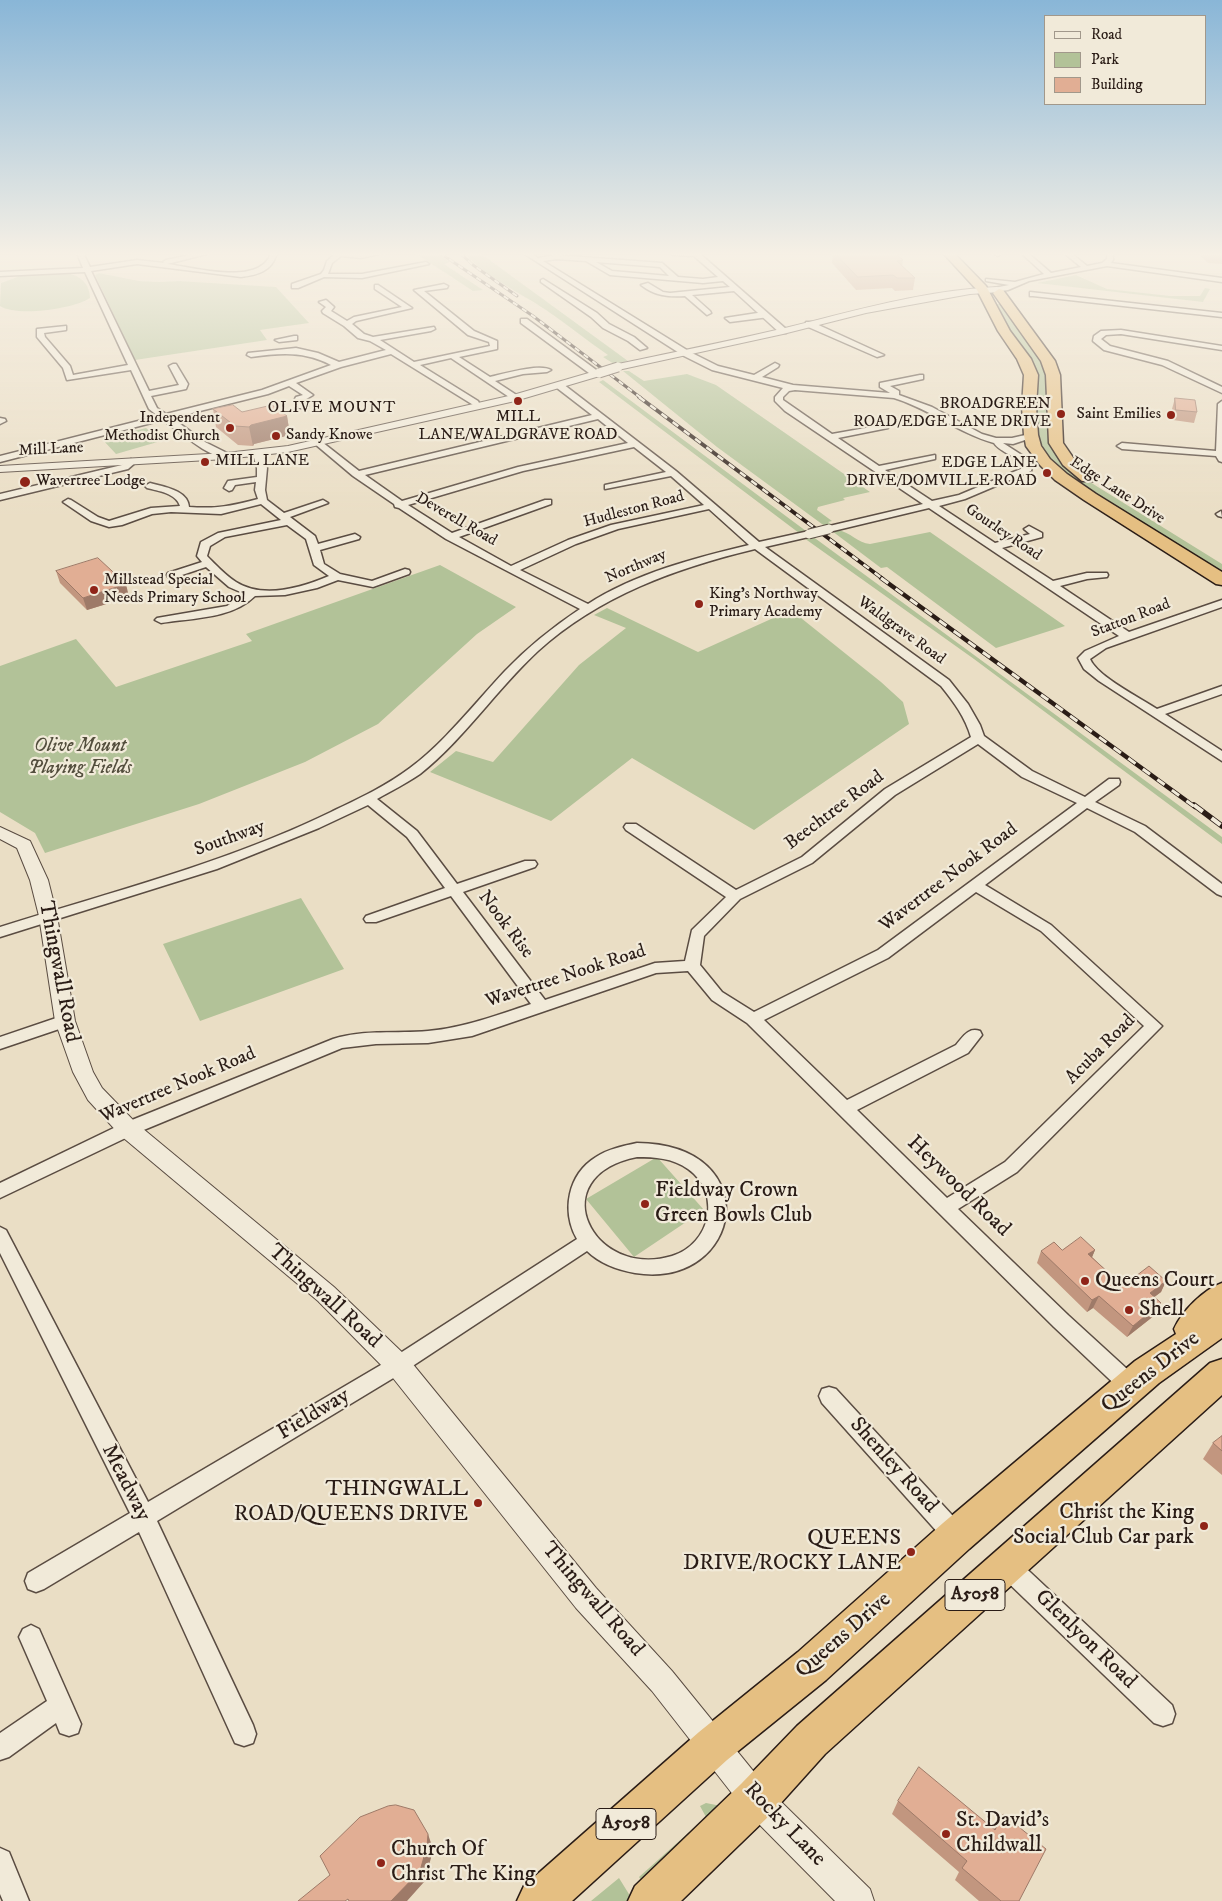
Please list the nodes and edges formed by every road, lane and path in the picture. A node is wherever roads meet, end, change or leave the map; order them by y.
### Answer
1 (46, 342) edge
2 (121, 342) edge
3 (289, 342) edge
4 (377, 342) edge
5 (493, 342) edge
6 (553, 342) edge
7 (632, 342) edge
8 (666, 342) edge
9 (738, 342) edge
10 (850, 342) edge
11 (1012, 342) edge
12 (1032, 342) edge
13 (1099, 342) edge
14 (1182, 342) edge
15 (639, 346) dead end
16 (1222, 348) edge
17 (295, 350) junction
18 (392, 351) junction
19 (686, 354) junction
20 (251, 355) dead end
21 (880, 355) dead end
22 (453, 356) junction
23 (414, 364) junction
24 (338, 365) junction
25 (775, 365) dead end
26 (173, 366) dead end
27 (133, 367) junction
28 (547, 370) dead end
29 (597, 374) junction
30 (920, 377) dead end
31 (754, 379) junction
32 (488, 380) junction
33 (290, 383) junction
34 (560, 386) junction
35 (793, 388) junction
36 (1222, 390) edge
37 (146, 394) junction
38 (901, 397) junction
39 (516, 398) junction
40 (475, 403) dead end
41 (1222, 404) edge
42 (302, 406) dead end
43 (600, 416) junction
44 (162, 417) junction
45 (885, 426) dead end
46 (1031, 434) junction
47 (831, 437) junction
48 (997, 441) junction
49 (319, 444) junction
50 (636, 444) junction
51 (1122, 446) dead end
52 (258, 454) junction
53 (226, 456) junction
54 (932, 457) dead end
55 (1221, 457) edge
56 (0, 459) edge
57 (131, 462) junction
58 (0, 469) edge
59 (877, 469) junction
60 (673, 473) junction
61 (356, 474) junction
62 (261, 479) junction
63 (167, 481) dead end
64 (228, 484) dead end
65 (608, 487) dead end
66 (1103, 487) dead end
67 (0, 497) edge
68 (263, 501) junction
69 (68, 502) dead end
70 (548, 502) dead end
71 (322, 503) dead end
72 (930, 504) junction
73 (398, 505) junction
74 (711, 506) junction
75 (182, 508) junction
76 (287, 518) junction
77 (1029, 529) dead end
78 (356, 537) dead end
79 (450, 537) junction
80 (757, 546) junction
81 (993, 546) junction
82 (314, 548) junction
83 (208, 563) junction
84 (511, 570) junction
85 (405, 572) dead end
86 (172, 575) dead end
87 (1103, 575) dead end
88 (337, 576) junction
89 (1222, 580) edge
90 (1051, 585) junction
91 (253, 592) junction
92 (1222, 603) edge
93 (588, 608) junction
94 (161, 620) dead end
95 (1128, 636) junction
96 (1222, 690) edge
97 (1156, 713) junction
98 (978, 738) junction
99 (1222, 757) edge
100 (415, 771) joint
101 (1114, 782) dead end
102 (368, 798) junction
103 (1087, 803) junction
104 (632, 827) dead end
105 (0, 832) edge
106 (530, 864) dead end
107 (975, 885) junction
108 (454, 891) junction
109 (1222, 891) edge
110 (735, 896) junction
111 (48, 916) junction
112 (371, 918) dead end
113 (0, 932) edge
114 (692, 966) junction
115 (542, 1007) junction
116 (753, 1019) junction
117 (65, 1021) junction
118 (974, 1035) dead end
119 (0, 1043) edge
120 (845, 1109) junction
121 (128, 1129) junction
122 (0, 1191) edge
123 (945, 1208) junction
124 (0, 1235) edge
125 (588, 1241) junction
126 (1222, 1297) edge
127 (1222, 1320) edge
128 (398, 1365) junction
129 (1222, 1374) edge
130 (1139, 1379) junction
131 (829, 1396) dead end
132 (144, 1518) junction
133 (956, 1536) junction
134 (1008, 1566) junction
135 (36, 1581) dead end
136 (31, 1637) dead end
137 (1163, 1714) dead end
138 (244, 1734) dead end
139 (714, 1746) junction
140 (0, 1748) edge
141 (756, 1799) junction
142 (0, 1861) edge
143 (16, 1901) edge
144 (539, 1901) edge
145 (650, 1901) edge
146 (858, 1901) edge

1 - 27 street
2 - 27 street
3 - 17 street
4 - 18 street
5 - 22 street
6 - 29 street
7 - 15 street
8 - 19 street
9 - 19 street, Mill Lane
10 - 21 street
11 - 46 highway, Edge Lane Drive
12 - 66 highway, Edge Lane Drive
13 - 36 street
14 - 16 street
17 - 20 street
17 - 24 street
18 - 23 street
18 - 24 street
19 - 29 street, Mill Lane, bridge
19 - 31 street
22 - 23 street
22 - 32 street
23 - 40 street
24 - 33 street
25 - 31 street
26 - 37 street
27 - 37 street
28 - 32 street
29 - 34 street, Mill Lane
30 - 38 street
31 - 35 street
32 - 39 street
33 - 42 street
33 - 44 street
34 - 39 street, Mill Lane
34 - 43 street, Waldgrave Road
35 - 38 street
35 - 47 street, Gourley Road
37 - 44 street
38 - 48 street
39 - 49 street, Mill Lane
41 - 55 street
43 - 50 street, Waldgrave Road
43 - 61 street
44 - 53 street
44 - 56 street
45 - 47 street
46 - 48 street
46 - 89 highway, Edge Lane Drive
47 - 59 street, Gourley Road
48 - 72 street, Northway
49 - 52 street, Mill Lane
49 - 61 street, Deverell Road
50 - 60 street, Waldgrave Road
50 - 73 street
51 - 55 street
52 - 53 street, Mill Lane
52 - 62 street
53 - 57 street, Mill Lane
54 - 59 street
57 - 58 street, Mill Lane
57 - 67 street
59 - 72 street, Gourley Road
60 - 65 street
60 - 74 street, Waldgrave Road
61 - 73 street, Deverell Road
62 - 64 street
62 - 68 street
63 - 75 street
68 - 75 street
68 - 76 street
69 - 75 street
70 - 79 street
71 - 76 street
72 - 80 street, Northway, bridge
72 - 81 street, Gourley Road
73 - 79 street, Deverell Road
74 - 80 street, Waldgrave Road
74 - 84 street, Hudleston Road
76 - 82 street
76 - 83 street
77 - 81 street
78 - 82 street
79 - 84 street, Deverell Road
80 - 93 street, Northway
80 - 98 street, Waldgrave Road
81 - 90 street, Gourley Road
82 - 88 street
83 - 86 street
83 - 91 street
84 - 93 street, Deverell Road
85 - 88 street
87 - 90 street
88 - 91 street
90 - 95 street, Gourley Road
91 - 94 street
92 - 95 street, Statton Road
93 - 100 street, Northway
95 - 97 street, Statton Road
96 - 97 street
97 - 99 street
98 - 103 street, Waldgrave Road
98 - 110 street, Beechtree Road
100 - 102 street, Southway
101 - 103 street, Wavertree Nook Road
102 - 108 street, Nook Rise
102 - 111 street, Southway
103 - 107 street, Wavertree Nook Road
103 - 109 street, Waldgrave Road
104 - 110 street
105 - 111 street, Thingwall Road
106 - 108 street, Nook Rise
107 - 116 street, Wavertree Nook Road
107 - 123 street, Acuba Road
108 - 112 street, Nook Rise
108 - 115 street, Nook Rise
110 - 114 street, Beechtree Road
111 - 113 street, Southway
111 - 117 street, Thingwall Road
114 - 115 street, Wavertree Nook Road
114 - 116 street
115 - 121 street, Wavertree Nook Road
116 - 120 street, Heywood Road
117 - 119 street
117 - 121 street, Thingwall Road
118 - 120 street
120 - 123 street, Heywood Road
121 - 122 street, Wavertree Nook Road
121 - 128 street, Thingwall Road
123 - 130 street, Heywood Road
124 - 132 street, Meadway
125 - 125 street
125 - 128 street, Fieldway
126 - 130 highway, A5058
127 - 130 highway, Queens Drive / A5058
128 - 132 street, Fieldway
128 - 139 street, Thingwall Road
129 - 134 highway, A5058
130 - 133 highway, Queens Drive / A5058
131 - 133 street, Shenley Road
132 - 135 street, Fieldway
132 - 138 street, Meadway
133 - 139 highway, Queens Drive / A5058
134 - 137 street, Glenlyon Road
134 - 141 highway, A5058
136 - 140 street
139 - 141 street, Rocky Lane
139 - 144 highway, Queens Drive / A5058
141 - 145 highway, A5058
141 - 146 street, Rocky Lane
142 - 143 street

